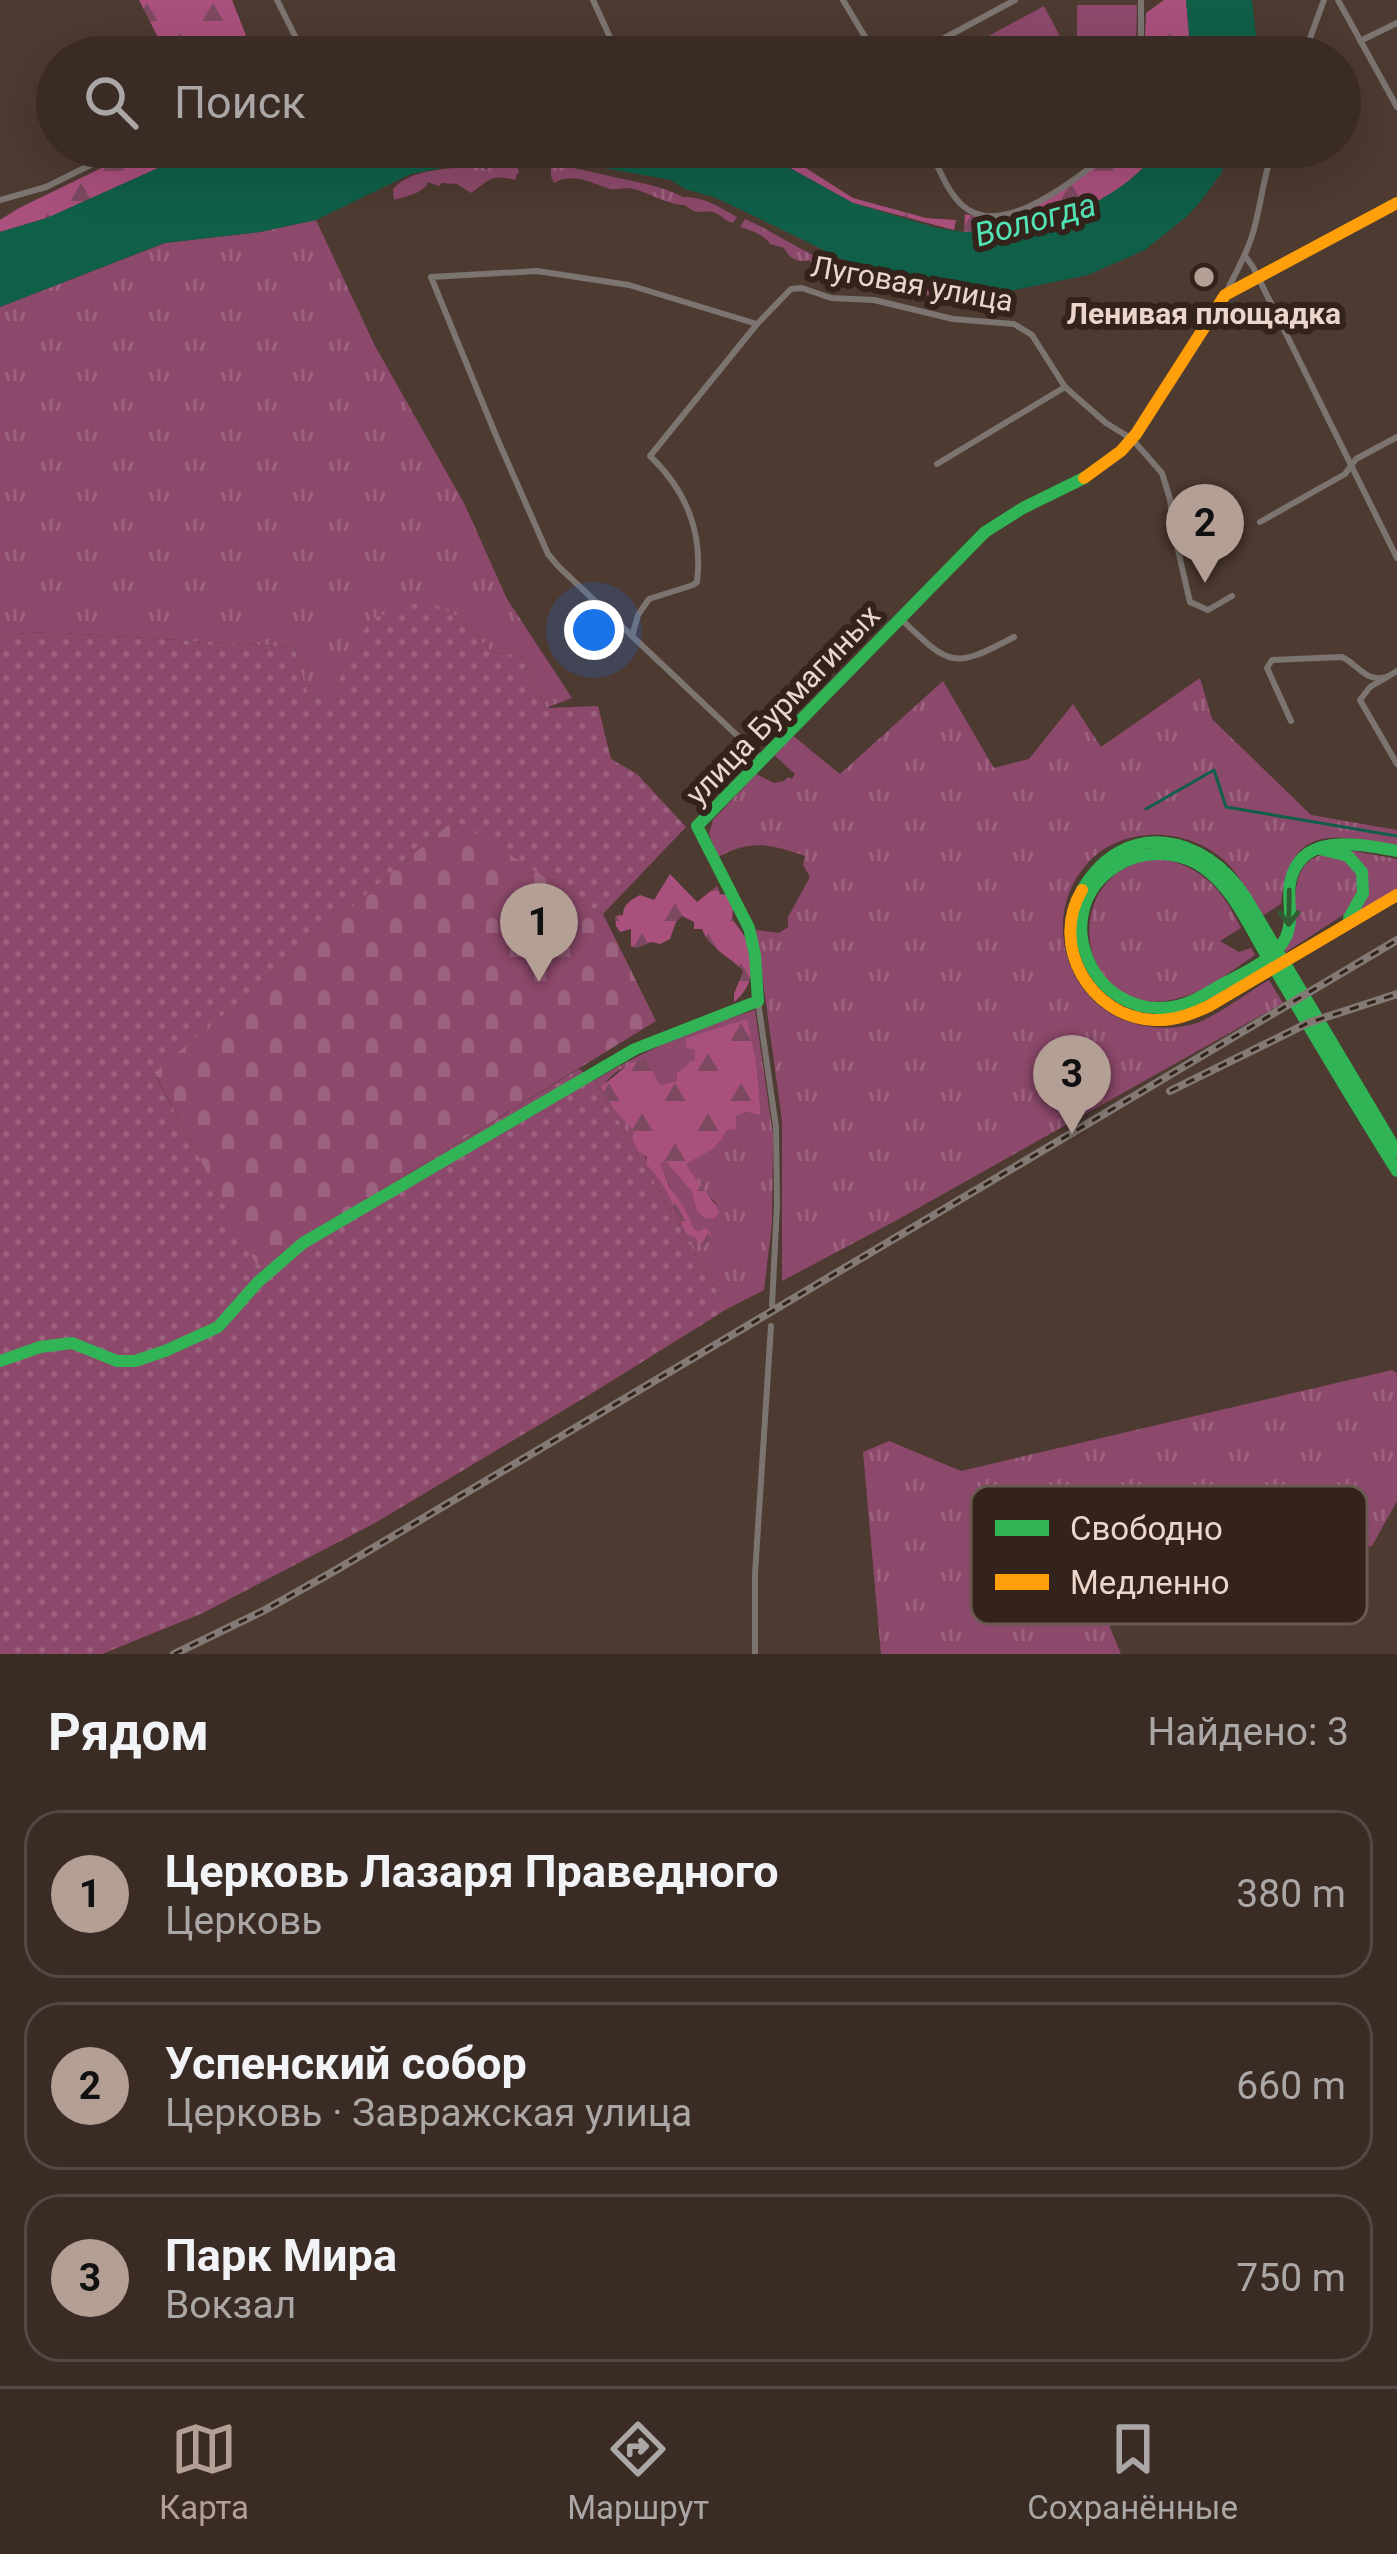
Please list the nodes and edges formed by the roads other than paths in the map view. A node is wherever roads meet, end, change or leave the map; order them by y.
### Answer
1 (277, 0) edge
2 (593, 0) edge
3 (843, 0) edge
4 (1016, 0) edge
5 (1141, 0) edge
6 (1324, 0) edge
7 (1338, 0) edge
8 (1397, 22) edge
9 (295, 36) edge
10 (609, 36) edge
11 (865, 36) edge
12 (948, 36) edge
13 (1141, 36) edge
14 (1311, 36) edge
15 (1357, 36) edge
16 (1361, 40) edge
17 (1361, 43) edge
18 (1397, 107) edge
19 (84, 168) edge
20 (939, 168) edge
21 (1087, 168) edge
22 (1266, 168) edge
23 (0, 200) edge
24 (1397, 202) edge
25 (1245, 256) junction
26 (1257, 278) junction
27 (1226, 295) junction
28 (757, 325) junction
29 (1065, 387) junction
30 (1397, 437) edge
31 (1132, 440) junction
32 (937, 464) dead end
33 (1350, 466) junction
34 (1260, 522) dead end
35 (1397, 558) edge
36 (1232, 596) dead end
37 (901, 618) junction
38 (632, 637) junction
39 (1014, 638) dead end
40 (1397, 671) edge
41 (1387, 676) junction
42 (1291, 721) dead end
43 (761, 758) junction
44 (1397, 764) edge
45 (1315, 848) junction
46 (1397, 850) edge
47 (1397, 895) edge
48 (1253, 922) junction
49 (1342, 927) junction
50 (758, 1001) junction
51 (1395, 1157) edge
52 (772, 1305) dead end
53 (771, 1326) dead end
54 (0, 1361) edge
55 (755, 1654) edge

1 - 9 street
2 - 10 street
3 - 11 street
4 - 12 street
5 - 13 street
6 - 14 street
7 - 15 street
8 - 16 street
17 - 18 street
19 - 23 street
20 - 21 street
22 - 25 street, улица Бурмагиных
24 - 26 street
25 - 26 street
25 - 27 street, улица Бурмагиных
26 - 27 street
26 - 33 street
27 - 31 street, улица Бурмагиных
28 - 29 street, Луговая улица
28 - 38 street
28 - 38 street
29 - 31 street, Луговая улица
29 - 32 street
30 - 33 street
31 - 36 street, Луговая улица
31 - 37 street, улица Бурмагиных
33 - 34 street
33 - 35 street
37 - 39 street
37 - 43 street, улица Бурмагиных
38 - 43 street
40 - 41 street
41 - 42 street
41 - 44 street
43 - 50 street, улица Бурмагиных
45 - 46 street
45 -> 48 street
45 - 49 street
47 - 49 street
48 - 49 street
48 - 51 street
50 - 52 street
50 - 54 street
53 - 55 street

